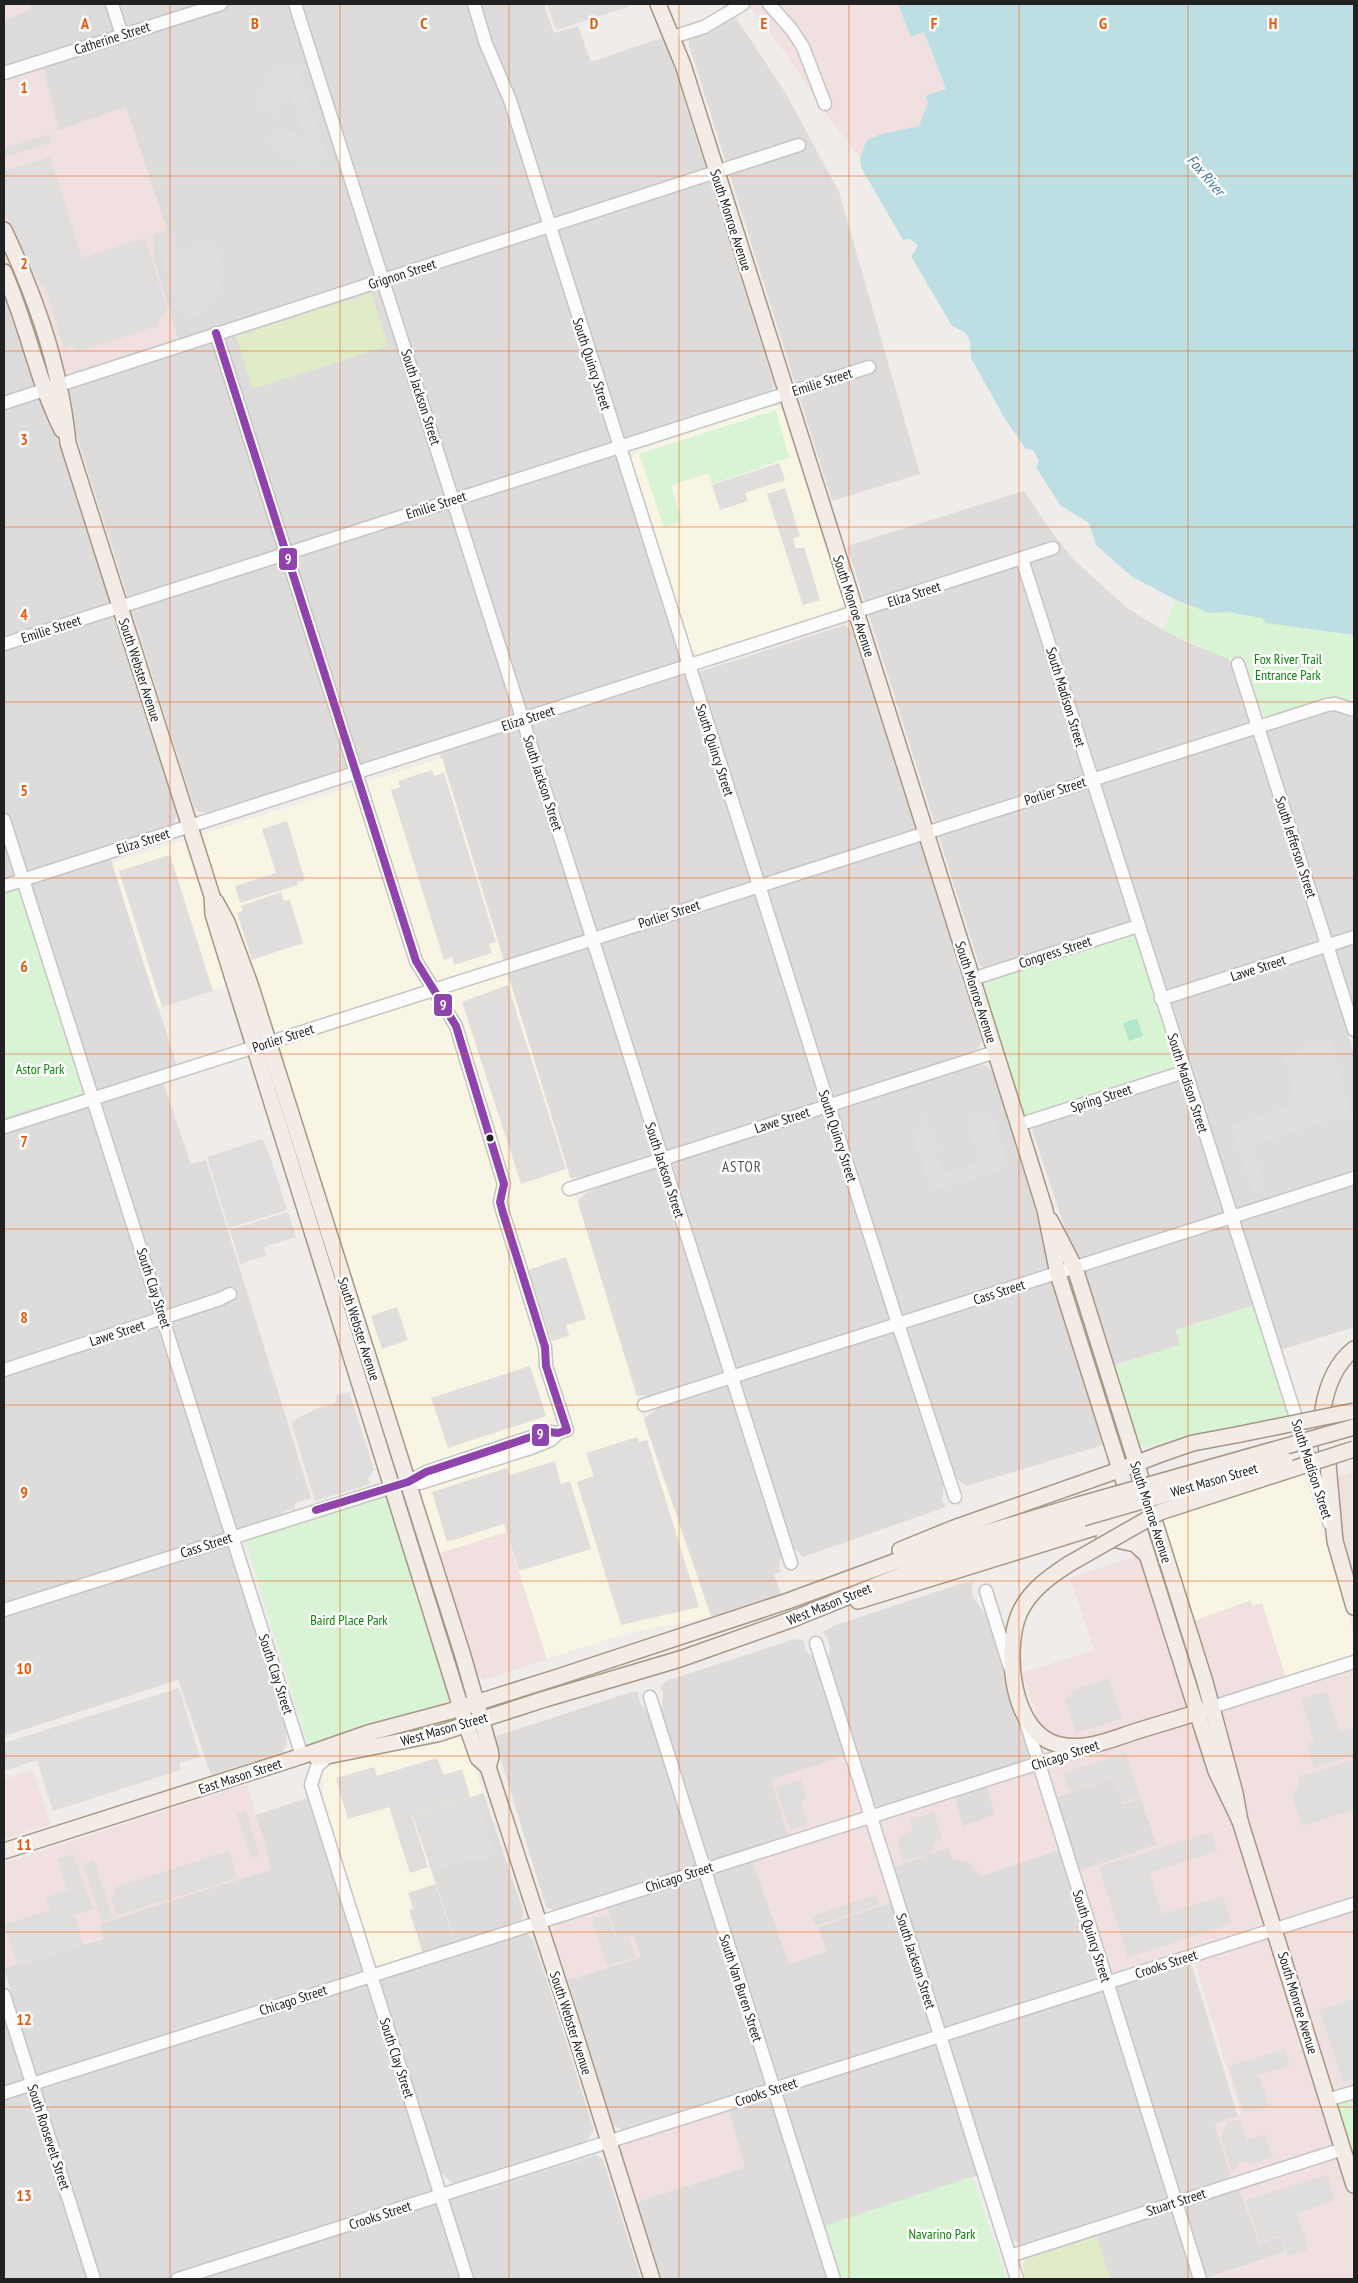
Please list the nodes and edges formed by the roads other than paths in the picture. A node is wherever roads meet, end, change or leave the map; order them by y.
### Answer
1 (112, 4) edge
2 (221, 4) edge
3 (295, 4) edge
4 (474, 4) edge
5 (658, 4) edge
6 (743, 4) edge
7 (769, 4) edge
8 (122, 35) junction
9 (673, 37) junction
10 (4, 73) edge
11 (825, 104) dead end
12 (799, 145) dead end
13 (717, 174) junction
14 (549, 227) junction
15 (4, 230) edge
16 (4, 272) edge
17 (384, 280) junction
18 (216, 333) junction
19 (869, 367) dead end
20 (59, 385) junction
21 (44, 391) junction
22 (786, 393) junction
23 (4, 403) edge
24 (68, 443) junction
25 (619, 447) junction
26 (453, 500) junction
27 (1053, 548) dead end
28 (286, 554) junction
29 (1022, 559) junction
30 (120, 607) junction
31 (856, 613) junction
32 (4, 644) edge
33 (1238, 664) dead end
34 (689, 666) junction
35 (1354, 710) edge
36 (522, 720) junction
37 (1258, 726) junction
38 (356, 773) junction
39 (1091, 779) junction
40 (4, 820) edge
41 (189, 826) junction
42 (925, 832) junction
43 (23, 879) junction
44 (4, 886) edge
45 (758, 886) junction
46 (1138, 926) junction
47 (1354, 937) edge
48 (592, 939) junction
49 (1328, 946) junction
50 (972, 978) junction
51 (434, 989) junction
52 (1161, 999) junction
53 (1354, 1030) edge
54 (262, 1045) junction
55 (995, 1052) junction
56 (1184, 1072) junction
57 (92, 1099) junction
58 (828, 1105) junction
59 (1018, 1125) junction
60 (4, 1127) edge
61 (662, 1158) junction
62 (1354, 1178) edge
63 (569, 1189) dead end
64 (1044, 1210) junction
65 (1231, 1218) junction
66 (1075, 1268) junction
67 (1058, 1274) junction
68 (230, 1294) dead end
69 (164, 1318) junction
70 (898, 1324) junction
71 (1354, 1349) edge
72 (4, 1370) edge
73 (731, 1378) junction
74 (644, 1405) dead end
75 (1354, 1411) edge
76 (1354, 1427) edge
77 (1354, 1441) edge
78 (1354, 1449) edge
79 (1135, 1464) junction
80 (1119, 1470) junction
81 (408, 1482) junction
82 (393, 1486) junction
83 (955, 1496) dead end
84 (1150, 1510) junction
85 (1080, 1512) junction
86 (1134, 1516) junction
87 (231, 1537) junction
88 (1335, 1541) junction
89 (1036, 1548) junction
90 (1147, 1554) junction
91 (791, 1563) dead end
92 (986, 1591) dead end
93 (810, 1592) junction
94 (1354, 1607) edge
95 (818, 1608) junction
96 (4, 1610) edge
97 (816, 1643) dead end
98 (1354, 1662) edge
99 (1014, 1680) junction
100 (650, 1696) dead end
101 (477, 1703) junction
102 (1212, 1707) junction
103 (461, 1708) junction
104 (1197, 1712) junction
105 (1023, 1715) junction
106 (482, 1719) junction
107 (466, 1724) junction
108 (1088, 1747) junction
109 (302, 1756) junction
110 (329, 1756) junction
111 (1038, 1764) junction
112 (488, 1767) junction
113 (870, 1816) junction
114 (1240, 1821) junction
115 (4, 1852) edge
116 (704, 1870) junction
117 (1354, 1904) edge
118 (538, 1922) junction
119 (1275, 1930) junction
120 (370, 1976) junction
121 (1106, 1983) junction
122 (4, 1995) edge
123 (940, 2036) junction
124 (32, 2084) junction
125 (773, 2089) junction
126 (1354, 2092) edge
127 (4, 2093) edge
128 (1327, 2100) junction
129 (608, 2142) junction
130 (1343, 2149) junction
131 (1354, 2185) edge
132 (440, 2195) junction
133 (1176, 2202) junction
134 (1010, 2256) junction
135 (94, 2279) edge
136 (178, 2279) edge
137 (467, 2279) edge
138 (652, 2279) edge
139 (834, 2279) edge
140 (1017, 2279) edge
141 (1200, 2279) edge

1 - 8 street
2 - 8 street, Catherine Street
3 - 17 street, South Jackson Street
4 - 14 street, South Quincy Street
5 - 9 main road, South Monroe Avenue
6 - 9 street
7 - 11 street
8 - 10 street, Catherine Street
9 - 13 main road, South Monroe Avenue
12 - 13 street, Grignon Street
13 - 14 street, Grignon Street
13 - 22 main road, South Monroe Avenue
14 - 17 street, Grignon Street
14 - 25 street, South Quincy Street
15 - 20 main road, South Webster Avenue
16 - 21 main road, South Webster Avenue
17 - 18 street, Grignon Street
17 - 26 street, South Jackson Street
18 - 20 street, Grignon Street
18 - 28 street
19 - 22 street, Emilie Street
20 - 21 street, Grignon Street
20 - 24 main road, South Webster Avenue
21 - 23 street, Grignon Street
21 - 24 main road, South Webster Avenue
22 - 25 street, Emilie Street
22 - 31 main road, South Monroe Avenue
24 - 30 main road, South Webster Avenue
25 - 26 street, Emilie Street
25 - 34 street, South Quincy Street
26 - 28 street, Emilie Street
26 - 36 street, South Jackson Street
27 - 29 street, Eliza Street
28 - 30 street, Emilie Street
28 - 38 street
29 - 31 street, Eliza Street
29 - 39 street, South Madison Street
30 - 32 street, Emilie Street
30 - 41 main road, South Webster Avenue
31 - 34 street, Eliza Street
31 - 42 main road, South Monroe Avenue
33 - 37 street, South Jefferson Street
34 - 36 street, Eliza Street
34 - 45 street, South Quincy Street
35 - 37 street, Porlier Street
36 - 38 street, Eliza Street
36 - 48 street, South Jackson Street
37 - 39 street, Porlier Street
37 - 49 street, South Jefferson Street
38 - 41 street, Eliza Street
38 - 51 street
39 - 42 street, Porlier Street
39 - 46 street, South Madison Street
40 - 43 street, South Clay Street
41 - 43 street, Eliza Street
41 - 54 main road, South Webster Avenue
42 - 45 street, Porlier Street
42 - 50 main road, South Monroe Avenue
43 - 44 street, Eliza Street
43 - 57 street, South Clay Street
45 - 48 street, Porlier Street
45 - 58 street, South Quincy Street
46 - 50 street, Congress Street
46 - 52 street, South Madison Street
47 - 49 street, Lawe Street
48 - 51 street, Porlier Street
48 - 61 street, South Jackson Street
49 - 52 street, Lawe Street
49 - 53 street, South Jefferson Street
50 - 55 main road, South Monroe Avenue
51 - 54 street, Porlier Street
51 - 81 street, Cass Street
52 - 56 street, South Madison Street
54 - 57 street, Porlier Street
54 - 81 main road, South Webster Avenue
54 - 82 main road, South Webster Avenue
55 - 58 street, Lawe Street
55 - 59 main road, South Monroe Avenue
56 - 59 street, Spring Street
56 - 65 street, South Madison Street
57 - 60 street, Porlier Street
57 - 69 street, South Clay Street
58 - 61 street, Lawe Street
58 - 70 street, South Quincy Street
59 - 64 main road, South Monroe Avenue
61 - 63 street, Lawe Street
61 - 73 street, South Jackson Street
62 - 65 street, Cass Street
64 - 66 main road, South Monroe Avenue
64 - 67 main road, South Monroe Avenue
65 - 66 street, Cass Street
65 - 88 street, South Madison Street
66 - 67 street, Cass Street
66 - 79 main road, South Monroe Avenue
67 - 70 street, Cass Street
67 - 80 main road, South Monroe Avenue
68 - 69 street, Lawe Street
69 - 72 street, Lawe Street
69 - 87 street, South Clay Street
70 - 73 street, Cass Street
70 - 83 street, South Quincy Street
71 - 88 main road
73 - 74 street, Cass Street
73 - 91 street, South Jackson Street
75 - 79 main road, bridge
76 - 85 main road, West Mason Street, bridge
77 - 85 main road, West Mason Street, bridge
78 - 99 main road, bridge
79 - 80 main road
79 - 84 main road, South Monroe Avenue
80 - 86 main road, South Monroe Avenue
80 - 93 main road
81 - 82 street, Cass Street
81 - 101 main road, South Webster Avenue
82 - 87 street, Cass Street
82 - 103 main road, South Webster Avenue
84 - 86 main road
84 - 102 main road, South Monroe Avenue
85 - 93 main road, West Mason Street
85 - 95 main road, West Mason Street
86 - 89 main road
86 - 90 main road, South Monroe Avenue
87 - 96 street, Cass Street
87 - 109 street, South Clay Street
88 - 94 main road, South Madison Street
89 - 90 main road
89 - 95 main road
90 - 104 main road, South Monroe Avenue
92 - 99 street, South Quincy Street
93 - 101 main road, West Mason Street
95 - 106 main road, West Mason Street
97 - 113 street, South Jackson Street
98 - 102 street, Chicago Street
99 - 105 main road, South Quincy Street
100 - 116 street, South Van Buren Street
101 - 103 main road, East Mason Street
101 - 106 main road, South Webster Avenue
102 - 104 main road, Chicago Street
102 - 114 main road, South Monroe Avenue
103 - 107 main road, South Webster Avenue
103 - 109 main road, East Mason Street
104 - 108 main road, Chicago Street
104 - 114 main road, South Monroe Avenue
105 - 108 main road
105 - 111 street, South Quincy Street
106 - 107 main road, West Mason Street
106 - 112 main road, South Webster Avenue
107 - 110 main road, West Mason Street
107 - 112 main road, South Webster Avenue
108 - 111 street, Chicago Street
109 - 110 main road, West Mason Street
109 - 115 main road, East Mason Street
110 - 120 street, South Clay Street
111 - 113 street, Chicago Street
111 - 121 street, South Quincy Street
112 - 118 main road, South Webster Avenue
113 - 116 street, Chicago Street
113 - 123 street, South Jackson Street
114 - 119 main road, South Monroe Avenue
116 - 118 street, Chicago Street
116 - 125 street, South Van Buren Street
117 - 119 street, Crooks Street
118 - 120 street, Chicago Street
118 - 129 main road, South Webster Avenue
119 - 121 street, Crooks Street
119 - 128 main road, South Monroe Avenue
120 - 124 street, Chicago Street
120 - 132 street, South Clay Street
121 - 123 street, Crooks Street
121 - 133 street, South Quincy Street
122 - 124 street, South Roosevelt Street
123 - 125 street, Crooks Street
123 - 134 street, South Jackson Street
124 - 127 street, Chicago Street
124 - 135 street, South Roosevelt Street
125 - 129 street, Crooks Street
125 - 139 street, South Van Buren Street
126 - 128 street
128 - 130 main road, South Monroe Avenue
129 - 132 street, Crooks Street
129 - 138 main road, South Webster Avenue
130 - 131 main road, South Monroe Avenue
130 - 133 street, Stuart Street
132 - 136 street, Crooks Street
132 - 137 street, South Clay Street
133 - 134 street, Stuart Street
133 - 141 street, South Quincy Street
134 - 140 street, South Jackson Street

